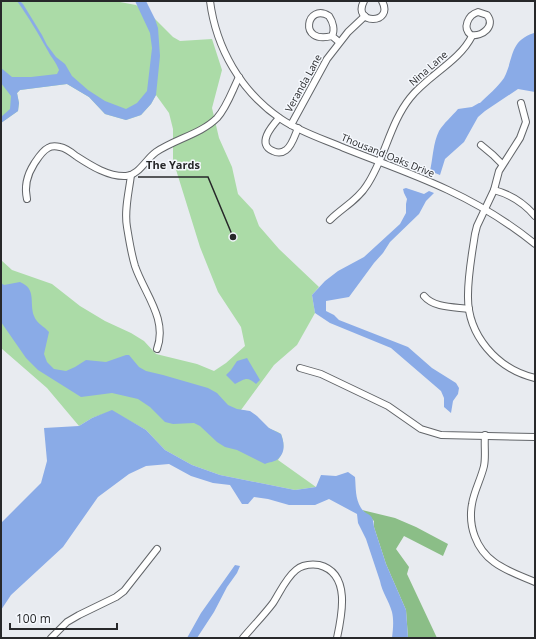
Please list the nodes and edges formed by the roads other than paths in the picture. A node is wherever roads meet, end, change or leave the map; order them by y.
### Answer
1 (210, 1) edge
2 (364, 1) edge
3 (382, 1) edge
4 (364, 16) junction
5 (332, 36) junction
6 (472, 36) junction
7 (340, 42) junction
8 (239, 77) junction
9 (521, 103) dead end
10 (279, 118) junction
11 (291, 125) junction
12 (298, 128) junction
13 (481, 145) dead end
14 (380, 162) junction
15 (502, 164) junction
16 (131, 175) junction
17 (494, 190) junction
18 (27, 199) dead end
19 (485, 210) junction
20 (535, 216) edge
21 (330, 220) dead end
22 (535, 244) edge
23 (424, 296) dead end
24 (469, 309) junction
25 (157, 349) dead end
26 (300, 368) dead end
27 (535, 378) edge
28 (485, 436) junction
29 (535, 437) edge
30 (157, 549) dead end
31 (535, 582) edge
32 (51, 638) edge
33 (243, 638) edge
34 (337, 638) edge

1 - 8 street, Thousand Oaks Drive
2 - 4 street
3 - 4 street
4 - 7 street, Veranda Lane
5 - 5 street
5 - 7 street
6 - 6 street
6 - 14 street, Nina Lane
7 - 11 street, Veranda Lane
8 - 10 street, Thousand Oaks Drive
8 - 16 street
9 - 15 street
10 - 11 street, Thousand Oaks Drive
10 - 12 street
11 - 12 street, Thousand Oaks Drive
12 - 14 street, Thousand Oaks Drive
13 - 15 street
14 - 19 street, Thousand Oaks Drive
14 - 21 street, Nina Lane
15 - 17 street
16 - 18 street
16 - 25 street
17 - 19 street
17 - 20 street
19 - 22 street, Thousand Oaks Drive
19 - 24 street
23 - 24 street
24 - 27 street
26 - 28 street
28 - 29 street
28 - 31 street
30 - 32 street
33 - 34 street

